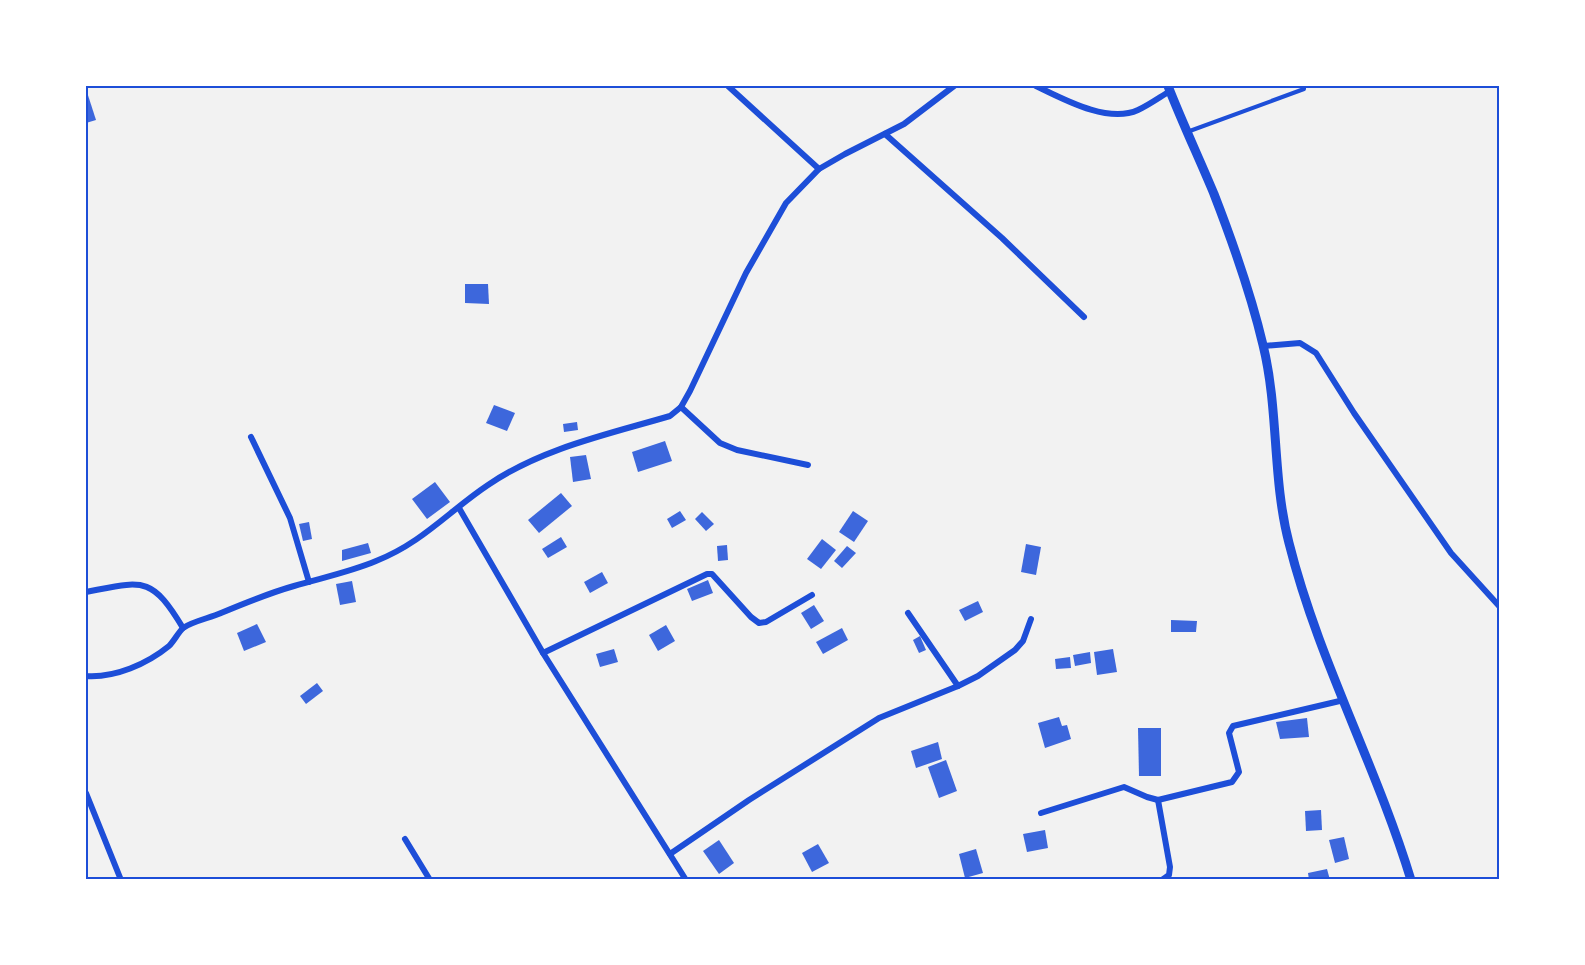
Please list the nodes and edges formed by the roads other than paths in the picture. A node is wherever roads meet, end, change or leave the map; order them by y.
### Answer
1 (728, 86) edge
2 (954, 86) edge
3 (1036, 86) edge
4 (1304, 86) edge
5 (1169, 88) edge
6 (1187, 132) junction
7 (885, 134) junction
8 (819, 169) junction
9 (1084, 317) dead end
10 (1264, 346) junction
11 (681, 407) junction
12 (251, 437) dead end
13 (808, 465) dead end
14 (459, 508) junction
15 (309, 582) junction
16 (86, 592) edge
17 (812, 595) dead end
18 (1500, 607) edge
19 (908, 613) dead end
20 (1031, 619) dead end
21 (183, 628) junction
22 (543, 653) junction
23 (86, 676) edge
24 (958, 686) junction
25 (1344, 700) junction
26 (86, 793) edge
27 (1158, 800) junction
28 (88, 806) edge
29 (1041, 813) dead end
30 (405, 839) dead end
31 (670, 854) junction
32 (121, 879) edge
33 (430, 879) edge
34 (686, 879) edge
35 (1162, 879) edge
36 (1411, 879) edge

1 - 8 street
2 - 7 street
3 - 5 street
4 - 6 lane
5 - 6 street
6 - 10 street
7 - 8 street
7 - 9 street
8 - 11 street
10 - 18 street
10 - 25 street
11 - 13 street
11 - 14 street
12 - 15 street
14 - 15 street
14 - 22 street
15 - 21 street
16 - 21 street
17 - 22 street
19 - 24 street
20 - 24 street
21 - 23 street
22 - 31 street
24 - 31 street
25 - 27 street
25 - 36 street
26 - 28 street
27 - 29 street
27 - 35 street
28 - 32 street
30 - 33 street
31 - 34 street

